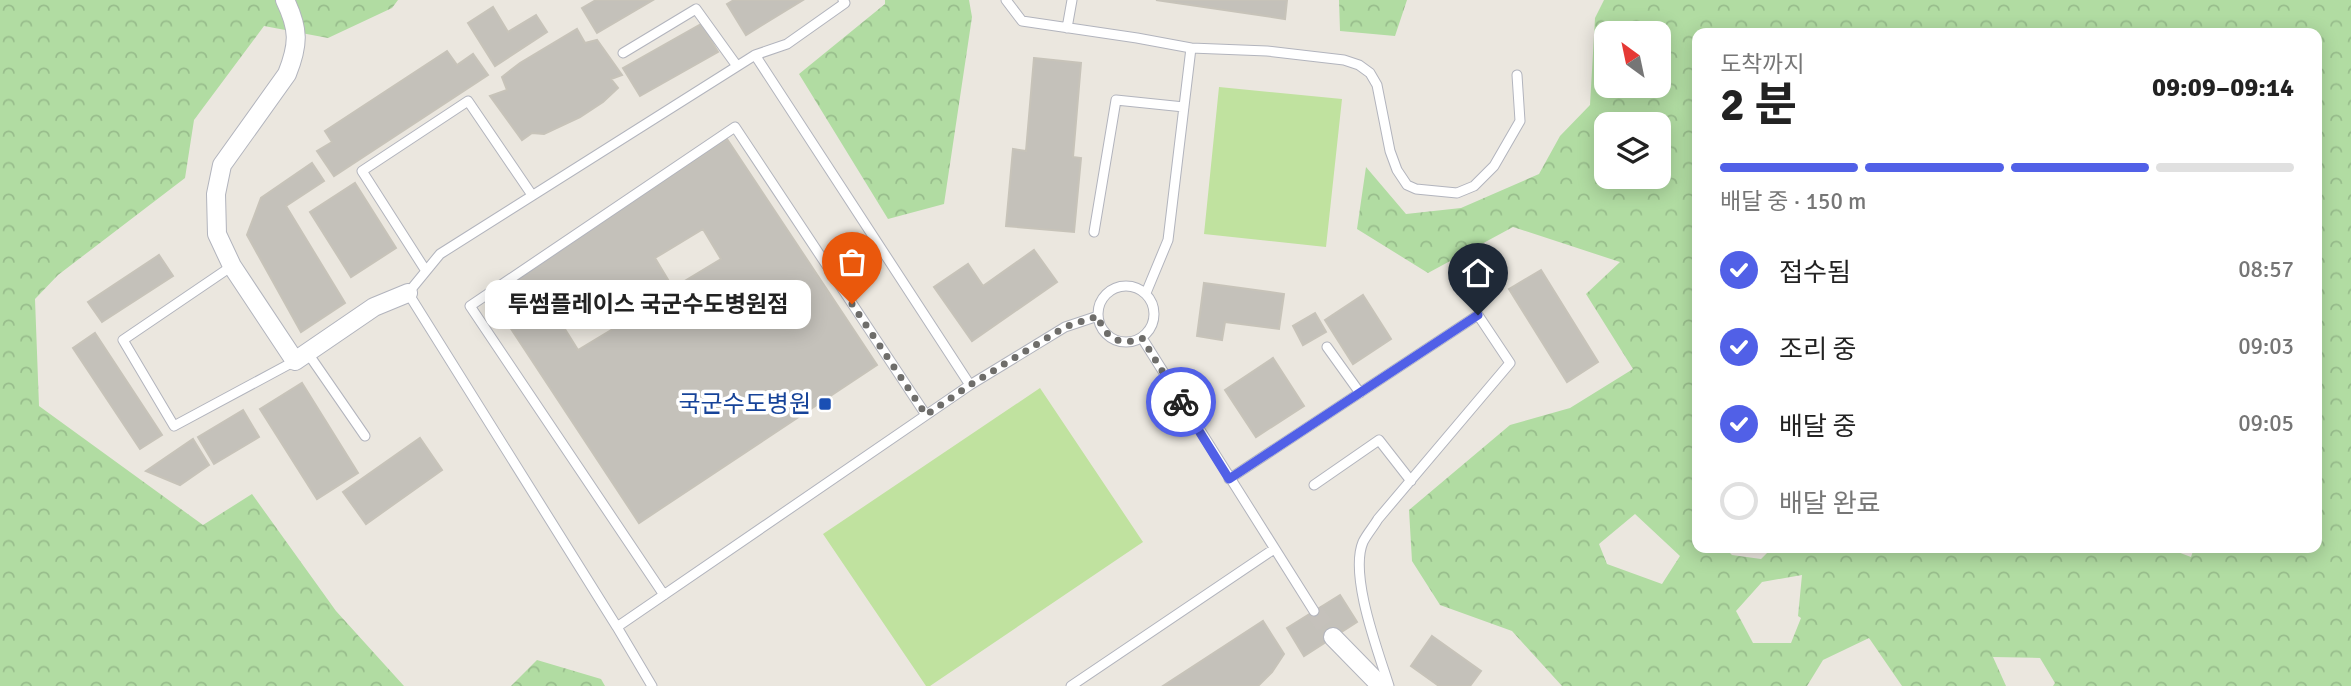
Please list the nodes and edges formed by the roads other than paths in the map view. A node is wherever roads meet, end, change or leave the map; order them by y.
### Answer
1 (285, 0) edge
2 (843, 0) edge
3 (1006, 0) edge
4 (1072, 0) edge
5 (1067, 28) junction
6 (1191, 48) junction
7 (623, 54) dead end
8 (755, 55) junction
9 (737, 66) junction
10 (1517, 75) dead end
11 (1184, 107) junction
12 (532, 195) junction
13 (1094, 232) dead end
14 (232, 266) junction
15 (426, 271) junction
16 (408, 293) junction
17 (1146, 293) junction
18 (1098, 316) junction
19 (1142, 338) junction
20 (1327, 347) dead end
21 (301, 357) junction
22 (970, 385) junction
23 (1360, 393) junction
24 (926, 415) junction
25 (365, 436) dead end
26 (1229, 479) junction
27 (1411, 481) junction
28 (1314, 485) dead end
29 (1274, 549) junction
30 (664, 595) junction
31 (1314, 611) tunnel mouth
32 (617, 627) junction
33 (1334, 638) tunnel mouth
34 (652, 686) edge
35 (1071, 686) edge
36 (1381, 686) edge
37 (1389, 686) edge

1 - 14 street
2 - 8 lane
3 - 5 lane
4 - 5 lane
5 - 6 lane
6 - 10 lane
6 - 11 lane
7 - 9 lane
8 - 9 lane
8 - 22 lane
9 - 12 lane
11 - 13 lane
11 - 17 lane
12 - 15 lane
12 - 15 lane
14 - 21 street
14 - 21 lane
15 - 16 lane
16 - 21 street
16 - 32 lane
17 - 18 lane
17 - 19 lane
18 - 19 lane
18 - 22 lane
19 - 26 lane
20 - 23 lane
21 - 25 lane
22 - 24 lane
23 - 26 lane
23 - 27 lane
24 - 30 lane
24 - 30 lane
26 - 29 lane
27 - 28 lane
27 - 37 lane
29 - 31 lane
29 - 35 lane
30 - 32 lane
32 - 34 lane
33 - 36 street

